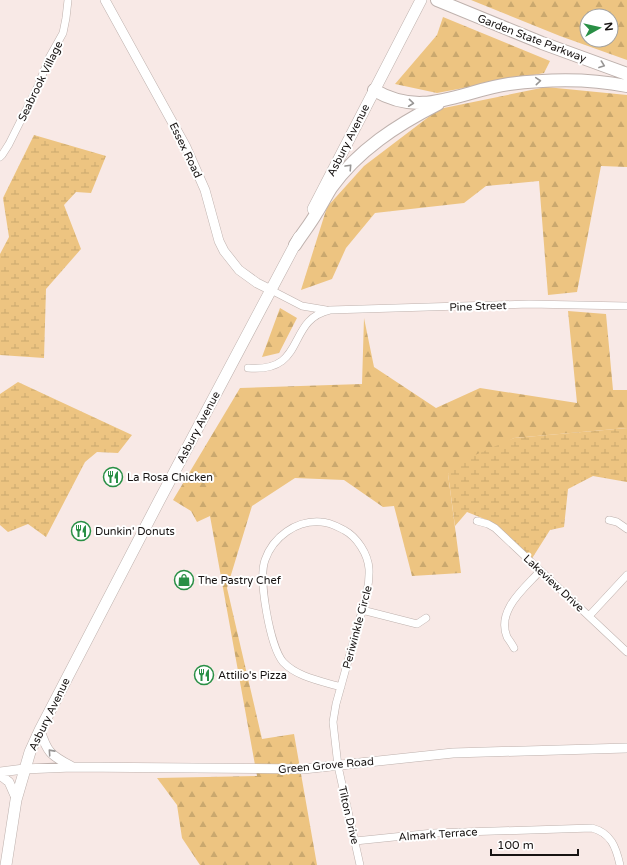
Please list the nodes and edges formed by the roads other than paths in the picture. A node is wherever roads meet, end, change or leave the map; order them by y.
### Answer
1 (68, 0) edge
2 (105, 0) edge
3 (421, 0) edge
4 (443, 2) edge
5 (627, 74) edge
6 (627, 86) edge
7 (374, 90) junction
8 (446, 101) junction
9 (0, 157) edge
10 (295, 245) junction
11 (271, 290) junction
12 (627, 306) edge
13 (330, 310) junction
14 (248, 368) dead end
15 (609, 520) dead end
16 (477, 521) dead end
17 (627, 529) edge
18 (540, 571) junction
19 (627, 575) edge
20 (362, 610) junction
21 (589, 616) junction
22 (426, 618) dead end
23 (514, 648) dead end
24 (627, 652) edge
25 (341, 687) junction
26 (40, 730) junction
27 (627, 748) edge
28 (338, 766) junction
29 (72, 767) junction
30 (24, 769) junction
31 (0, 772) edge
32 (0, 775) edge
33 (16, 798) junction
34 (355, 841) junction
35 (6, 865) edge
36 (360, 865) edge
37 (620, 865) edge

1 - 9 street, Seabrook Village
2 - 11 street, Essex Road
3 - 7 main road, Asbury Avenue
4 -> 5 highway, Garden State Parkway
8 -> 6 highway
7 -> 8 highway
7 - 10 main road, Asbury Avenue
10 -> 8 highway
10 - 11 main road, Asbury Avenue
11 - 13 street, Pine Street
11 - 26 main road, Asbury Avenue
12 - 13 street, Pine Street
13 - 14 street, Pine Street
15 - 17 street
16 - 18 street, Lakeview Drive
18 - 21 street, Lakeview Drive
18 - 23 street
19 - 21 street
20 - 22 street
20 - 25 street, Periwinkle Circle
20 - 25 street, Periwinkle Circle
21 - 24 street, Lakeview Drive
25 - 28 street, Periwinkle Circle
29 -> 26 street
26 - 30 main road, Asbury Avenue
27 - 28 street, Green Grove Road
28 - 29 street, Green Grove Road
28 - 34 street, Tilton Drive
29 - 30 street, Green Grove Road
30 - 31 street, Green Grove Road
30 - 33 main road, Asbury Avenue
32 - 33 street
33 - 35 main road, Asbury Avenue
34 - 36 street, Tilton Drive
34 - 37 street, Almark Terrace

